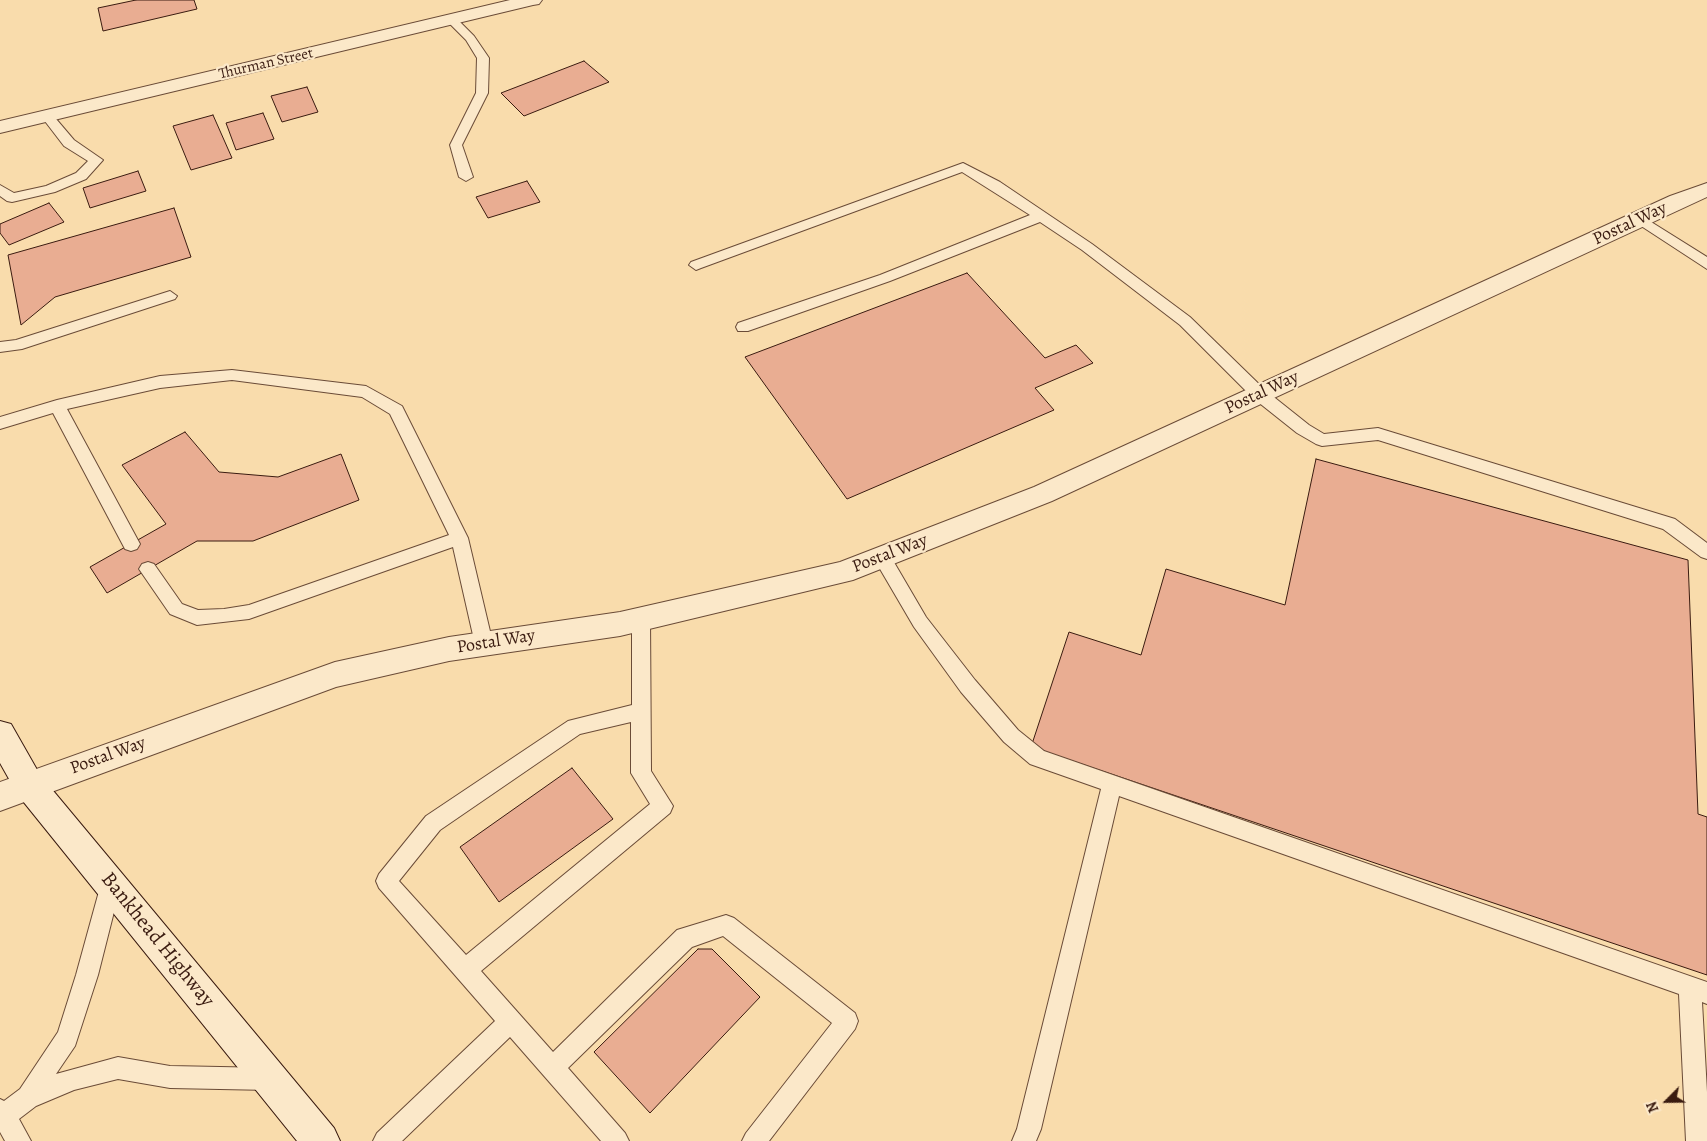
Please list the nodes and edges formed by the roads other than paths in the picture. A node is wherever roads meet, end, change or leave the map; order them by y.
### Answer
1 (533, 0) edge
2 (451, 20) junction
3 (47, 116) junction
4 (0, 127) edge
5 (466, 177) dead end
6 (0, 190) edge
7 (1707, 190) edge
8 (1041, 216) junction
9 (1640, 219) junction
10 (1707, 264) edge
11 (696, 265) dead end
12 (170, 296) dead end
13 (743, 327) dead end
14 (0, 348) edge
15 (1260, 394) junction
16 (57, 406) junction
17 (0, 423) edge
18 (459, 538) junction
19 (131, 544) dead end
20 (1707, 552) edge
21 (882, 557) junction
22 (148, 569) dead end
23 (641, 619) junction
24 (484, 644) junction
25 (641, 711) junction
26 (0, 734) edge
27 (1112, 785) junction
28 (14, 791) edge
29 (111, 884) junction
30 (465, 970) junction
31 (1699, 990) edge
32 (511, 1021) junction
33 (552, 1068) junction
34 (270, 1079) junction
35 (28, 1098) junction
36 (1, 1115) edge
37 (19, 1141) edge
38 (321, 1141) edge
39 (385, 1141) edge
40 (616, 1141) edge
41 (754, 1141) edge
42 (1024, 1141) edge
43 (1698, 1141) edge

1 - 2 street, Thurman Street
2 - 3 street, Thurman Street
2 - 5 lane
3 - 4 street, Thurman Street
3 - 6 lane
7 - 9 street, Postal Way
8 - 11 lane
8 - 13 lane
8 - 15 lane
9 - 10 lane
9 - 15 street, Postal Way
12 - 14 lane
15 - 20 lane
15 - 21 street, Postal Way
16 - 17 lane
16 - 18 lane
16 - 19 lane
18 - 22 lane
18 - 24 lane
21 - 23 street, Postal Way
21 - 27 lane
23 - 24 street, Postal Way
23 - 25 lane
24 - 28 street, Postal Way
25 - 30 lane
25 - 30 lane
26 - 28 street, Bankhead Highway
27 - 31 lane
27 - 42 lane
28 - 29 street, Bankhead Highway
29 - 34 street, Bankhead Highway
29 - 35 lane
30 - 32 lane
31 - 43 lane
32 - 33 lane
32 - 39 lane
33 - 40 lane
33 - 41 lane
34 - 35 lane
34 - 38 street, Bankhead Highway
35 - 36 lane
36 - 37 lane

